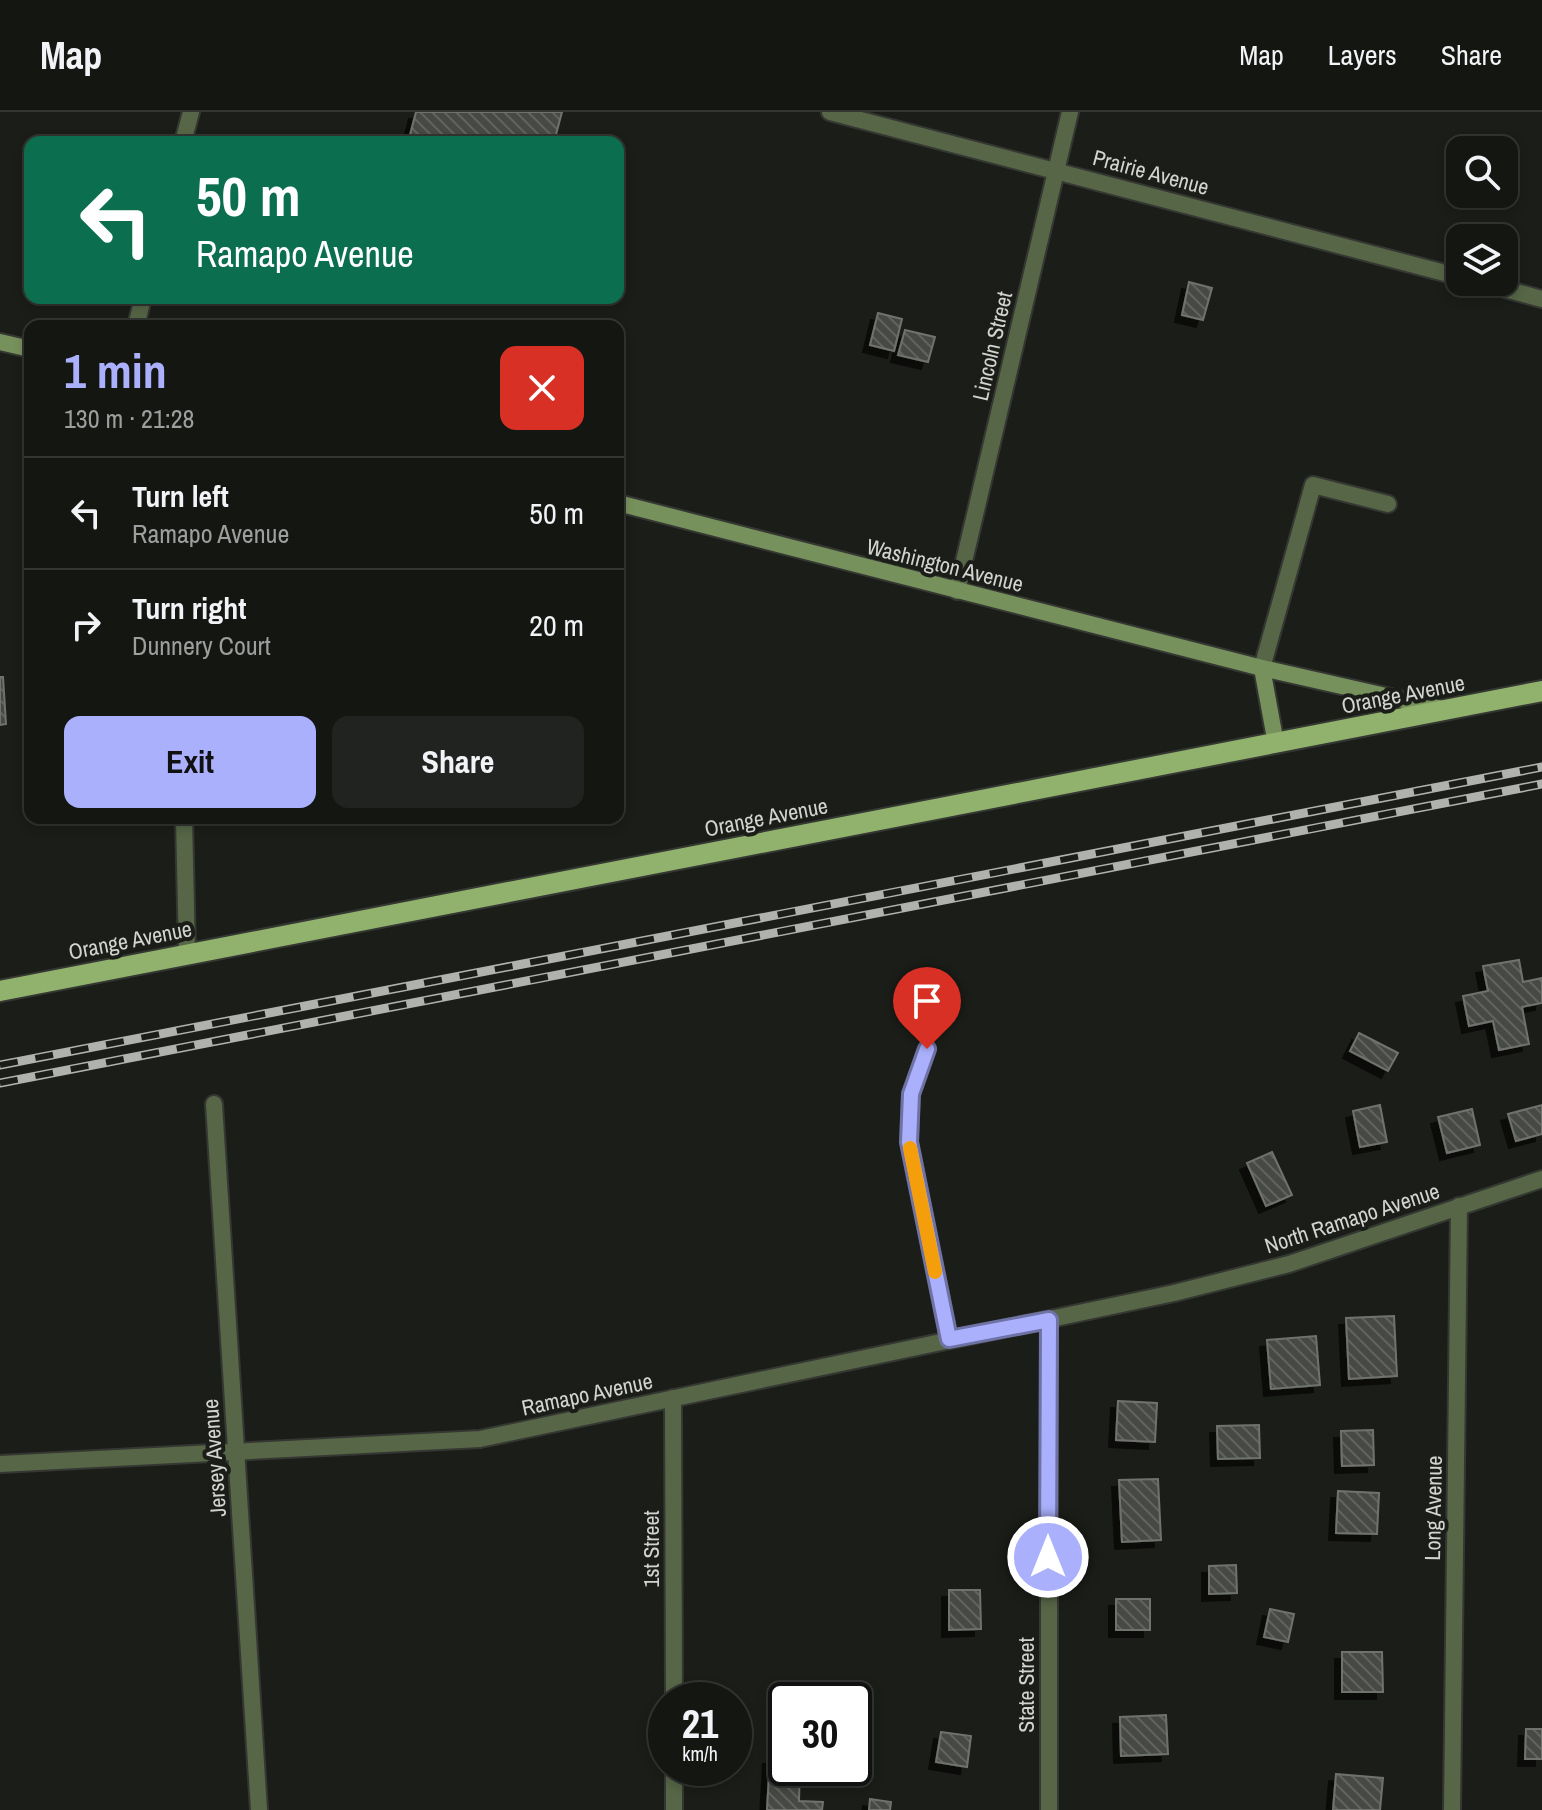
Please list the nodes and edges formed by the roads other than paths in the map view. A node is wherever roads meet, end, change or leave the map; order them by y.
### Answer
1 (191, 112) edge
2 (830, 112) edge
3 (1070, 112) edge
4 (185, 136) edge
5 (1056, 170) junction
6 (1446, 273) edge
7 (1518, 293) edge
8 (1542, 299) edge
9 (0, 342) edge
10 (24, 348) edge
11 (1388, 504) dead end
12 (624, 505) edge
13 (957, 591) junction
14 (1262, 668) junction
15 (1542, 691) edge
16 (1448, 710) junction
17 (1276, 744) junction
18 (184, 824) edge
19 (187, 953) junction
20 (0, 991) edge
21 (927, 1049) dead end
22 (214, 1104) dead end
23 (1542, 1179) edge
24 (1459, 1206) junction
25 (1174, 1293) joint
26 (1049, 1320) junction
27 (949, 1339) junction
28 (673, 1398) junction
29 (235, 1450) junction
30 (0, 1464) edge
31 (674, 1682) edge
32 (674, 1786) edge
33 (259, 1810) edge
34 (674, 1810) edge
35 (1049, 1810) edge
36 (1452, 1810) edge

1 - 4 street
2 - 5 street, Prairie Avenue
3 - 5 street, Lincoln Street
5 - 6 street, Prairie Avenue
5 - 13 street, Lincoln Street
7 - 8 street
9 - 10 street
11 - 14 street
12 - 13 street, Washington Avenue
13 - 14 street, Washington Avenue
14 - 16 street, Washington Avenue
14 - 17 street
15 - 16 main road, Orange Avenue
16 - 17 main road, Orange Avenue
17 - 19 main road, Orange Avenue
18 - 19 street
19 - 20 main road, Orange Avenue
21 - 27 street
22 - 29 street, Jersey Avenue
23 - 24 street, North Ramapo Avenue
24 - 25 street, North Ramapo Avenue
24 - 36 street, Long Avenue
25 - 26 street, Ramapo Avenue
26 - 27 street, Ramapo Avenue
26 - 35 street, State Street
27 - 28 street, Ramapo Avenue
28 - 29 street, Ramapo Avenue
28 - 31 street, 1st Street
29 - 30 street, Ramapo Avenue
29 - 33 street, Jersey Avenue
32 - 34 street

